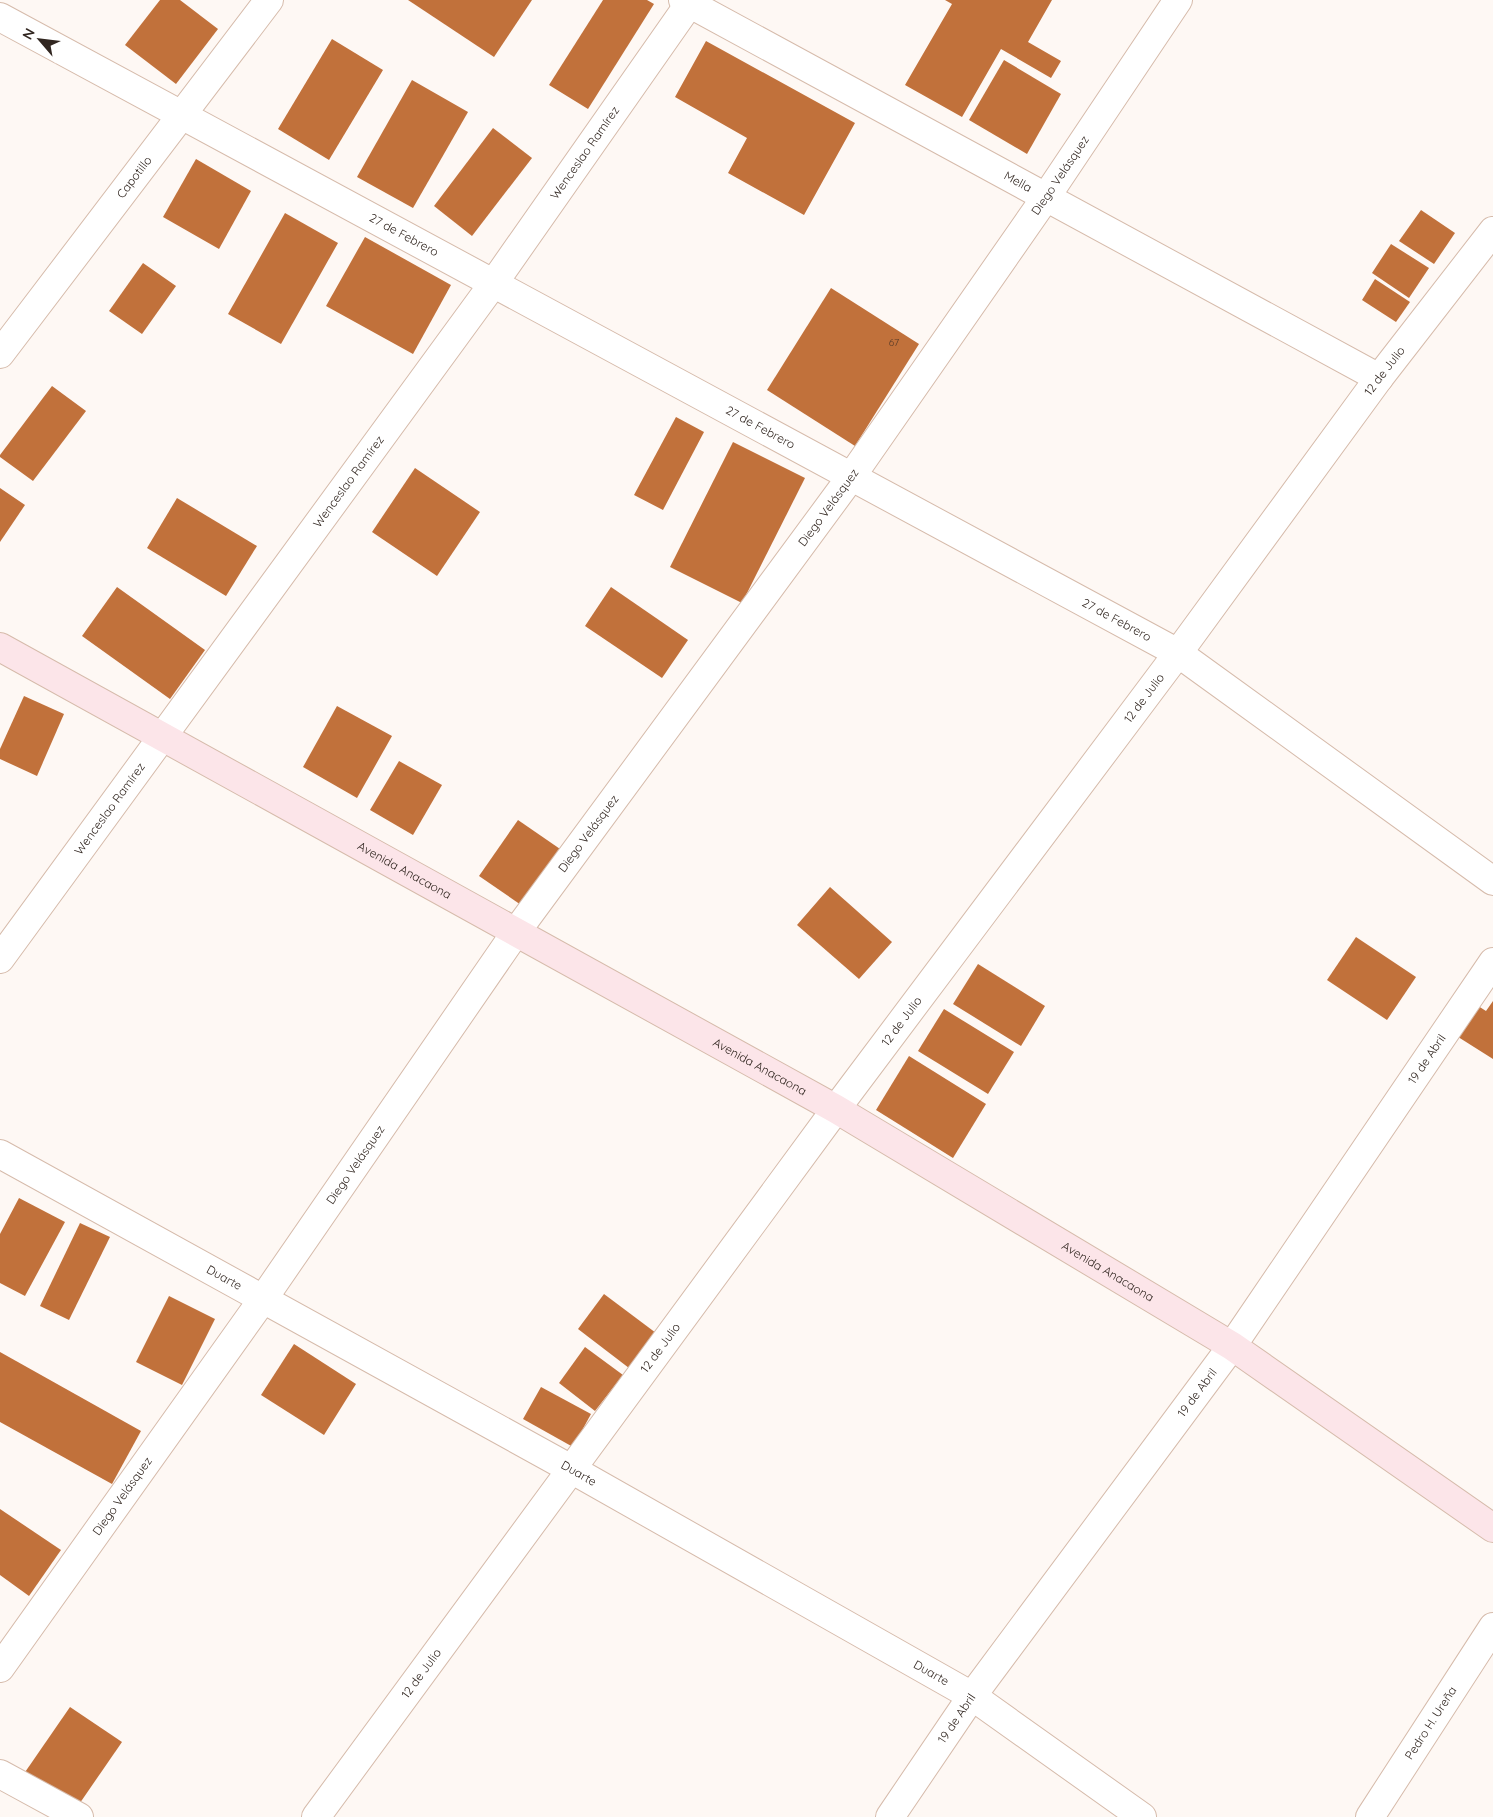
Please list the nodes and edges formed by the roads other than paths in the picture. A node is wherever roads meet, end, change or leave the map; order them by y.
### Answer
1 (270, 0) edge
2 (1178, 0) edge
3 (688, 1) edge
4 (0, 17) edge
5 (182, 116) junction
6 (1046, 197) junction
7 (1493, 231) edge
8 (494, 284) junction
9 (0, 354) edge
10 (1379, 378) junction
11 (851, 477) junction
12 (0, 648) edge
13 (1178, 653) junction
14 (163, 738) junction
15 (1493, 881) edge
16 (516, 932) junction
17 (0, 959) edge
18 (1493, 962) edge
19 (836, 1109) junction
20 (0, 1154) edge
21 (263, 1299) junction
22 (1232, 1346) junction
23 (571, 1469) junction
24 (1493, 1528) edge
25 (1493, 1627) edge
26 (0, 1668) edge
27 (972, 1696) junction
28 (0, 1774) edge
29 (79, 1817) edge
30 (316, 1817) edge
31 (890, 1817) edge
32 (1142, 1817) edge
33 (1370, 1817) edge

1 - 5 street, Capotillo
2 - 6 street, Diego Velásquez
3 - 6 street, Mella
3 - 8 street, Wenceslao Ramírez
4 - 5 street, 27 de Febrero
5 - 8 street, 27 de Febrero
5 - 9 street, Capotillo
6 - 10 street, Mella
6 - 11 street, Diego Velásquez
7 - 10 street, 12 de Julio
8 - 11 street, 27 de Febrero
8 - 14 street, Wenceslao Ramírez
10 - 13 street, 12 de Julio
11 - 13 street, 27 de Febrero
11 - 16 street, Diego Velásquez
12 - 14 street, Avenida Anacaona
13 - 15 street, 27 de Febrero
13 - 19 street, 12 de Julio
14 - 16 street, Avenida Anacaona
14 - 17 street, Wenceslao Ramírez
16 - 19 street, Avenida Anacaona
16 - 21 street, Diego Velásquez
18 - 22 street, 19 de Abril
19 - 22 street, Avenida Anacaona
19 - 23 street, 12 de Julio
20 - 21 street, Duarte
21 - 23 street, Duarte
21 - 26 street, Diego Velásquez
22 - 24 street, Avenida Anacaona
22 - 27 street, 19 de Abril
23 - 27 street, Duarte
23 - 30 street, 12 de Julio
25 - 33 street, Pedro H. Ureña
27 - 31 street, 19 de Abril
27 - 32 street, Duarte
28 - 29 street

